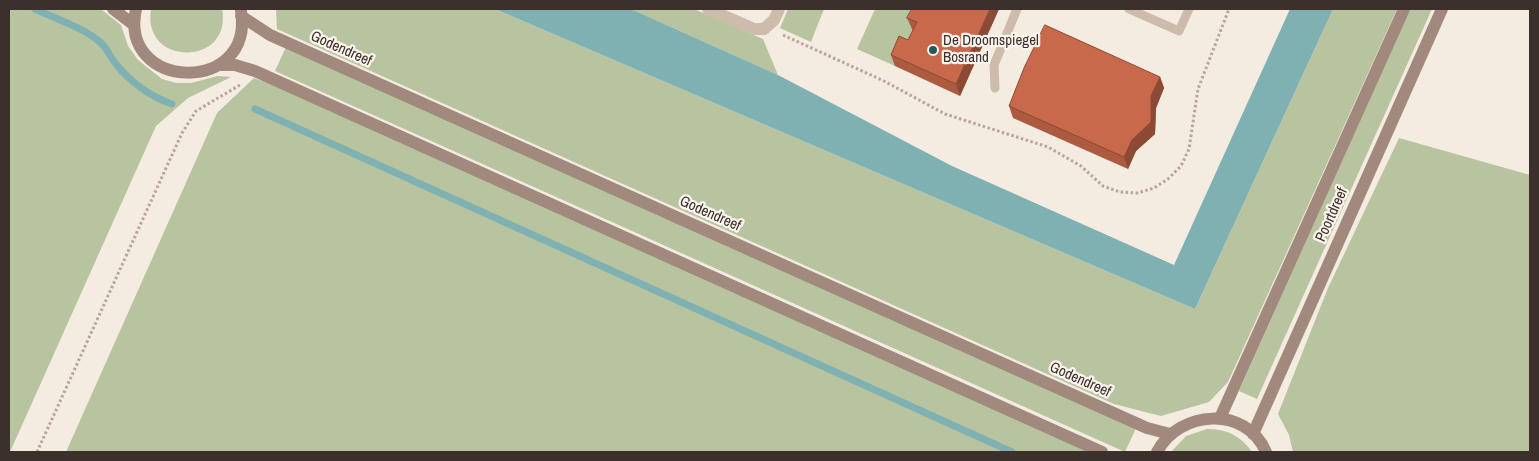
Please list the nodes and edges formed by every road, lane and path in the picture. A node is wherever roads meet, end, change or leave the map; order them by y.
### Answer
1 (113, 9) edge
2 (136, 9) edge
3 (708, 9) edge
4 (779, 9) edge
5 (1017, 9) edge
6 (1129, 9) edge
7 (1189, 9) edge
8 (1229, 9) edge
9 (1404, 9) edge
10 (1442, 9) edge
11 (241, 12) edge
12 (134, 25) junction
13 (764, 29) junction
14 (219, 65) junction
15 (995, 88) dead end
16 (182, 134) dead end
17 (1220, 418) junction
18 (1170, 434) junction
19 (1253, 434) junction
20 (37, 452) edge
21 (1102, 452) edge
22 (1158, 452) edge
23 (1266, 452) edge

1 - 12 main road
2 - 12 main road
3 - 13 street
4 - 13 street
5 - 15 lane
6 - 7 lane
8 - 13 path
9 - 17 main road, Poortdreef
10 - 19 main road, Poortdreef
11 - 14 main road
11 - 18 main road, Godendreef
12 - 14 main road
14 - 21 main road
16 - 20 path
17 - 18 main road
17 - 19 main road
18 - 22 main road
19 - 23 main road

